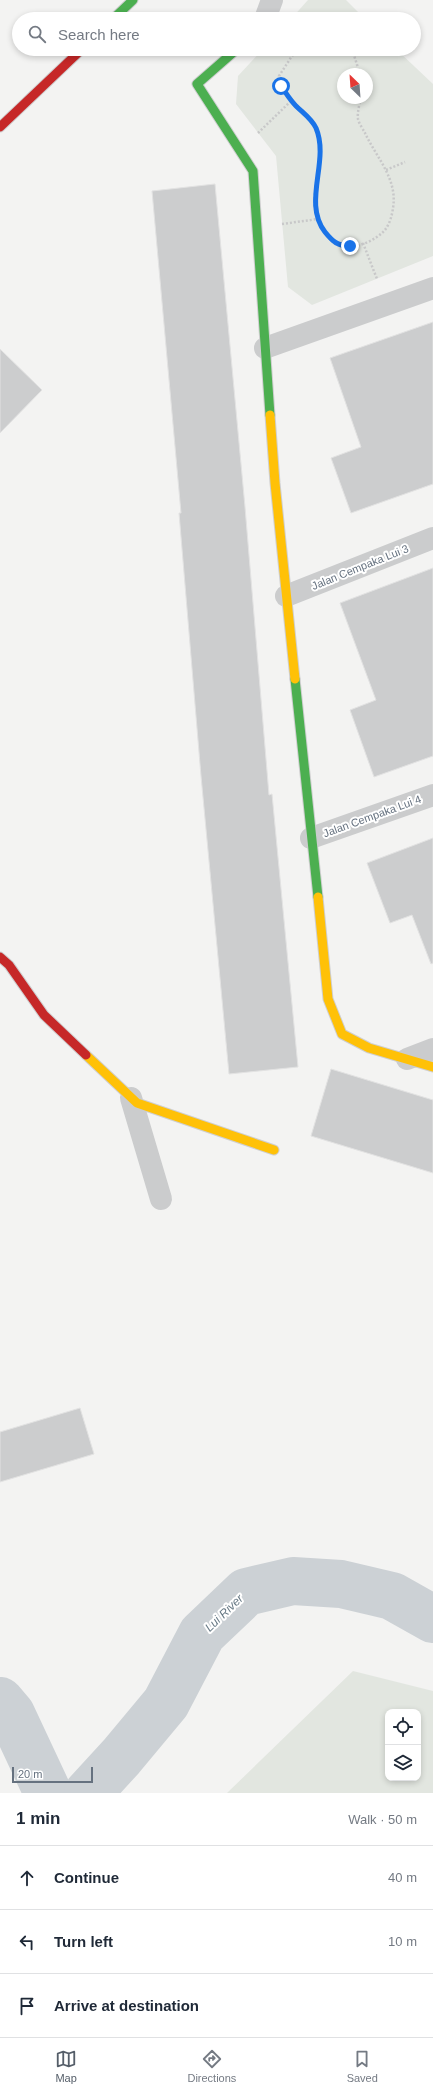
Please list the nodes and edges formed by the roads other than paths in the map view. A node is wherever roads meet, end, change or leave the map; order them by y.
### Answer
1 (133, 0) edge
2 (272, 0) edge
3 (120, 12) edge
4 (268, 12) edge
5 (75, 56) edge
6 (229, 56) edge
7 (0, 127) edge
8 (433, 288) edge
9 (265, 348) junction
10 (433, 538) edge
11 (286, 596) junction
12 (433, 795) edge
13 (311, 838) junction
14 (0, 957) edge
15 (433, 1049) edge
16 (407, 1059) junction
17 (433, 1068) edge
18 (131, 1098) junction
19 (274, 1150) dead end
20 (161, 1199) dead end

1 - 3 street
2 - 4 street
5 - 7 street
6 - 9 street
8 - 9 street
9 - 11 street
10 - 11 street, Jalan Cempaka Lui 3
11 - 13 street
12 - 13 street, Jalan Cempaka Lui 4
13 - 16 street
14 - 18 street
15 - 16 street
16 - 17 street
18 - 19 street
18 - 20 street

